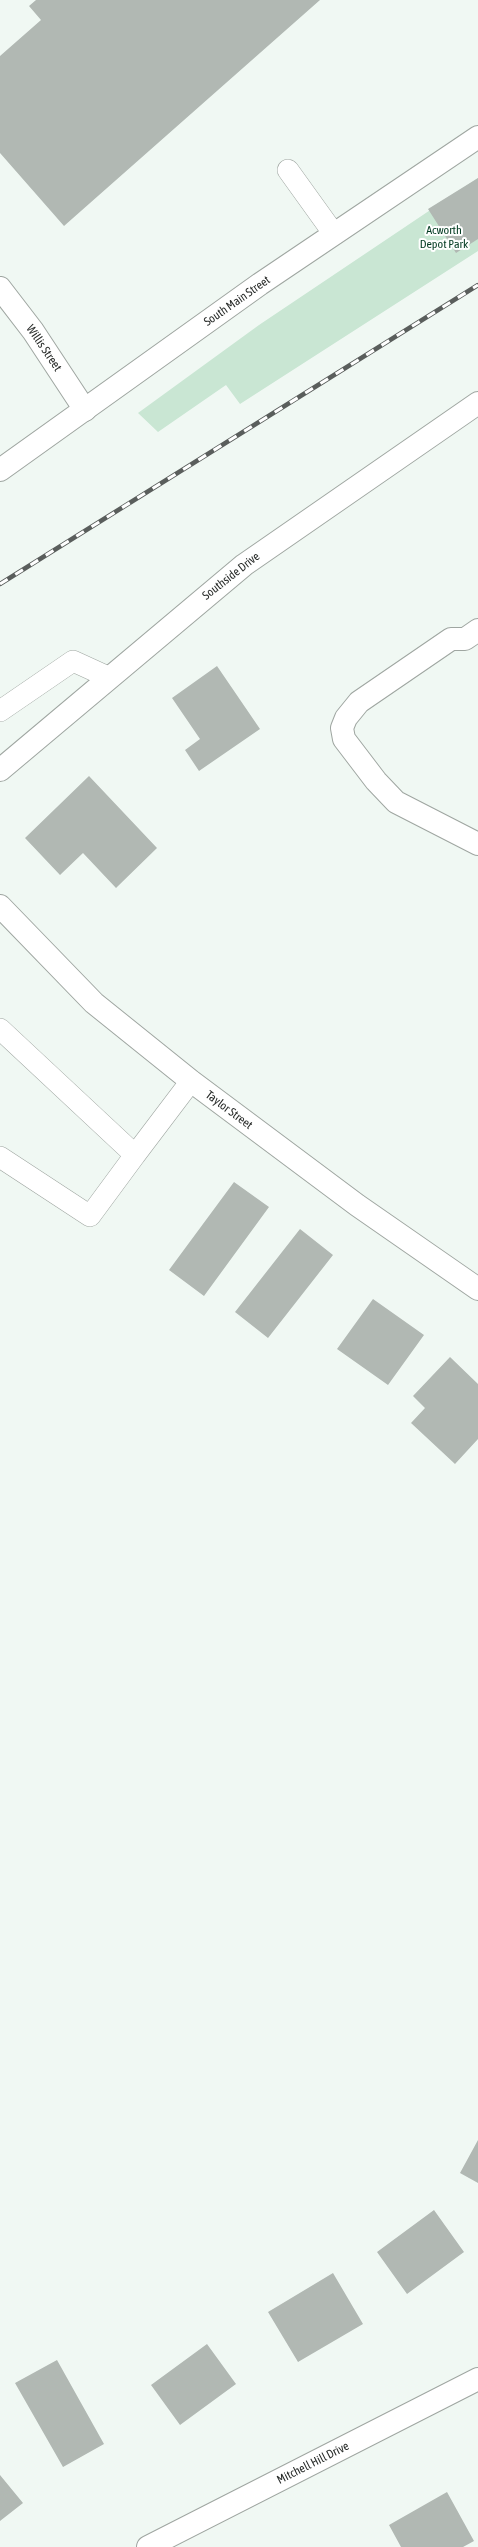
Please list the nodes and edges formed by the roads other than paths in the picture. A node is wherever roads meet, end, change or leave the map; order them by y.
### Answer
1 (478, 137) edge
2 (288, 170) dead end
3 (334, 234) junction
4 (0, 288) edge
5 (478, 403) edge
6 (85, 410) junction
7 (2, 465) edge
8 (478, 630) edge
9 (108, 677) junction
10 (0, 711) edge
11 (0, 770) edge
12 (478, 844) edge
13 (0, 906) edge
14 (0, 1029) edge
15 (191, 1081) junction
16 (135, 1155) junction
17 (0, 1157) edge
18 (478, 1289) edge
19 (476, 2386) edge
20 (148, 2547) edge

1 - 3 street, South Main Street
2 - 3 lane
3 - 6 street, South Main Street
4 - 6 street, Willis Street
5 - 9 street, Southside Drive
6 - 7 street, South Main Street
8 - 12 street
9 - 10 lane
9 - 11 street, Southside Drive
13 - 15 street, Taylor Street
14 - 16 lane
15 - 16 lane
15 - 18 street, Taylor Street
16 - 17 lane
19 - 20 street, Mitchell Hill Drive

